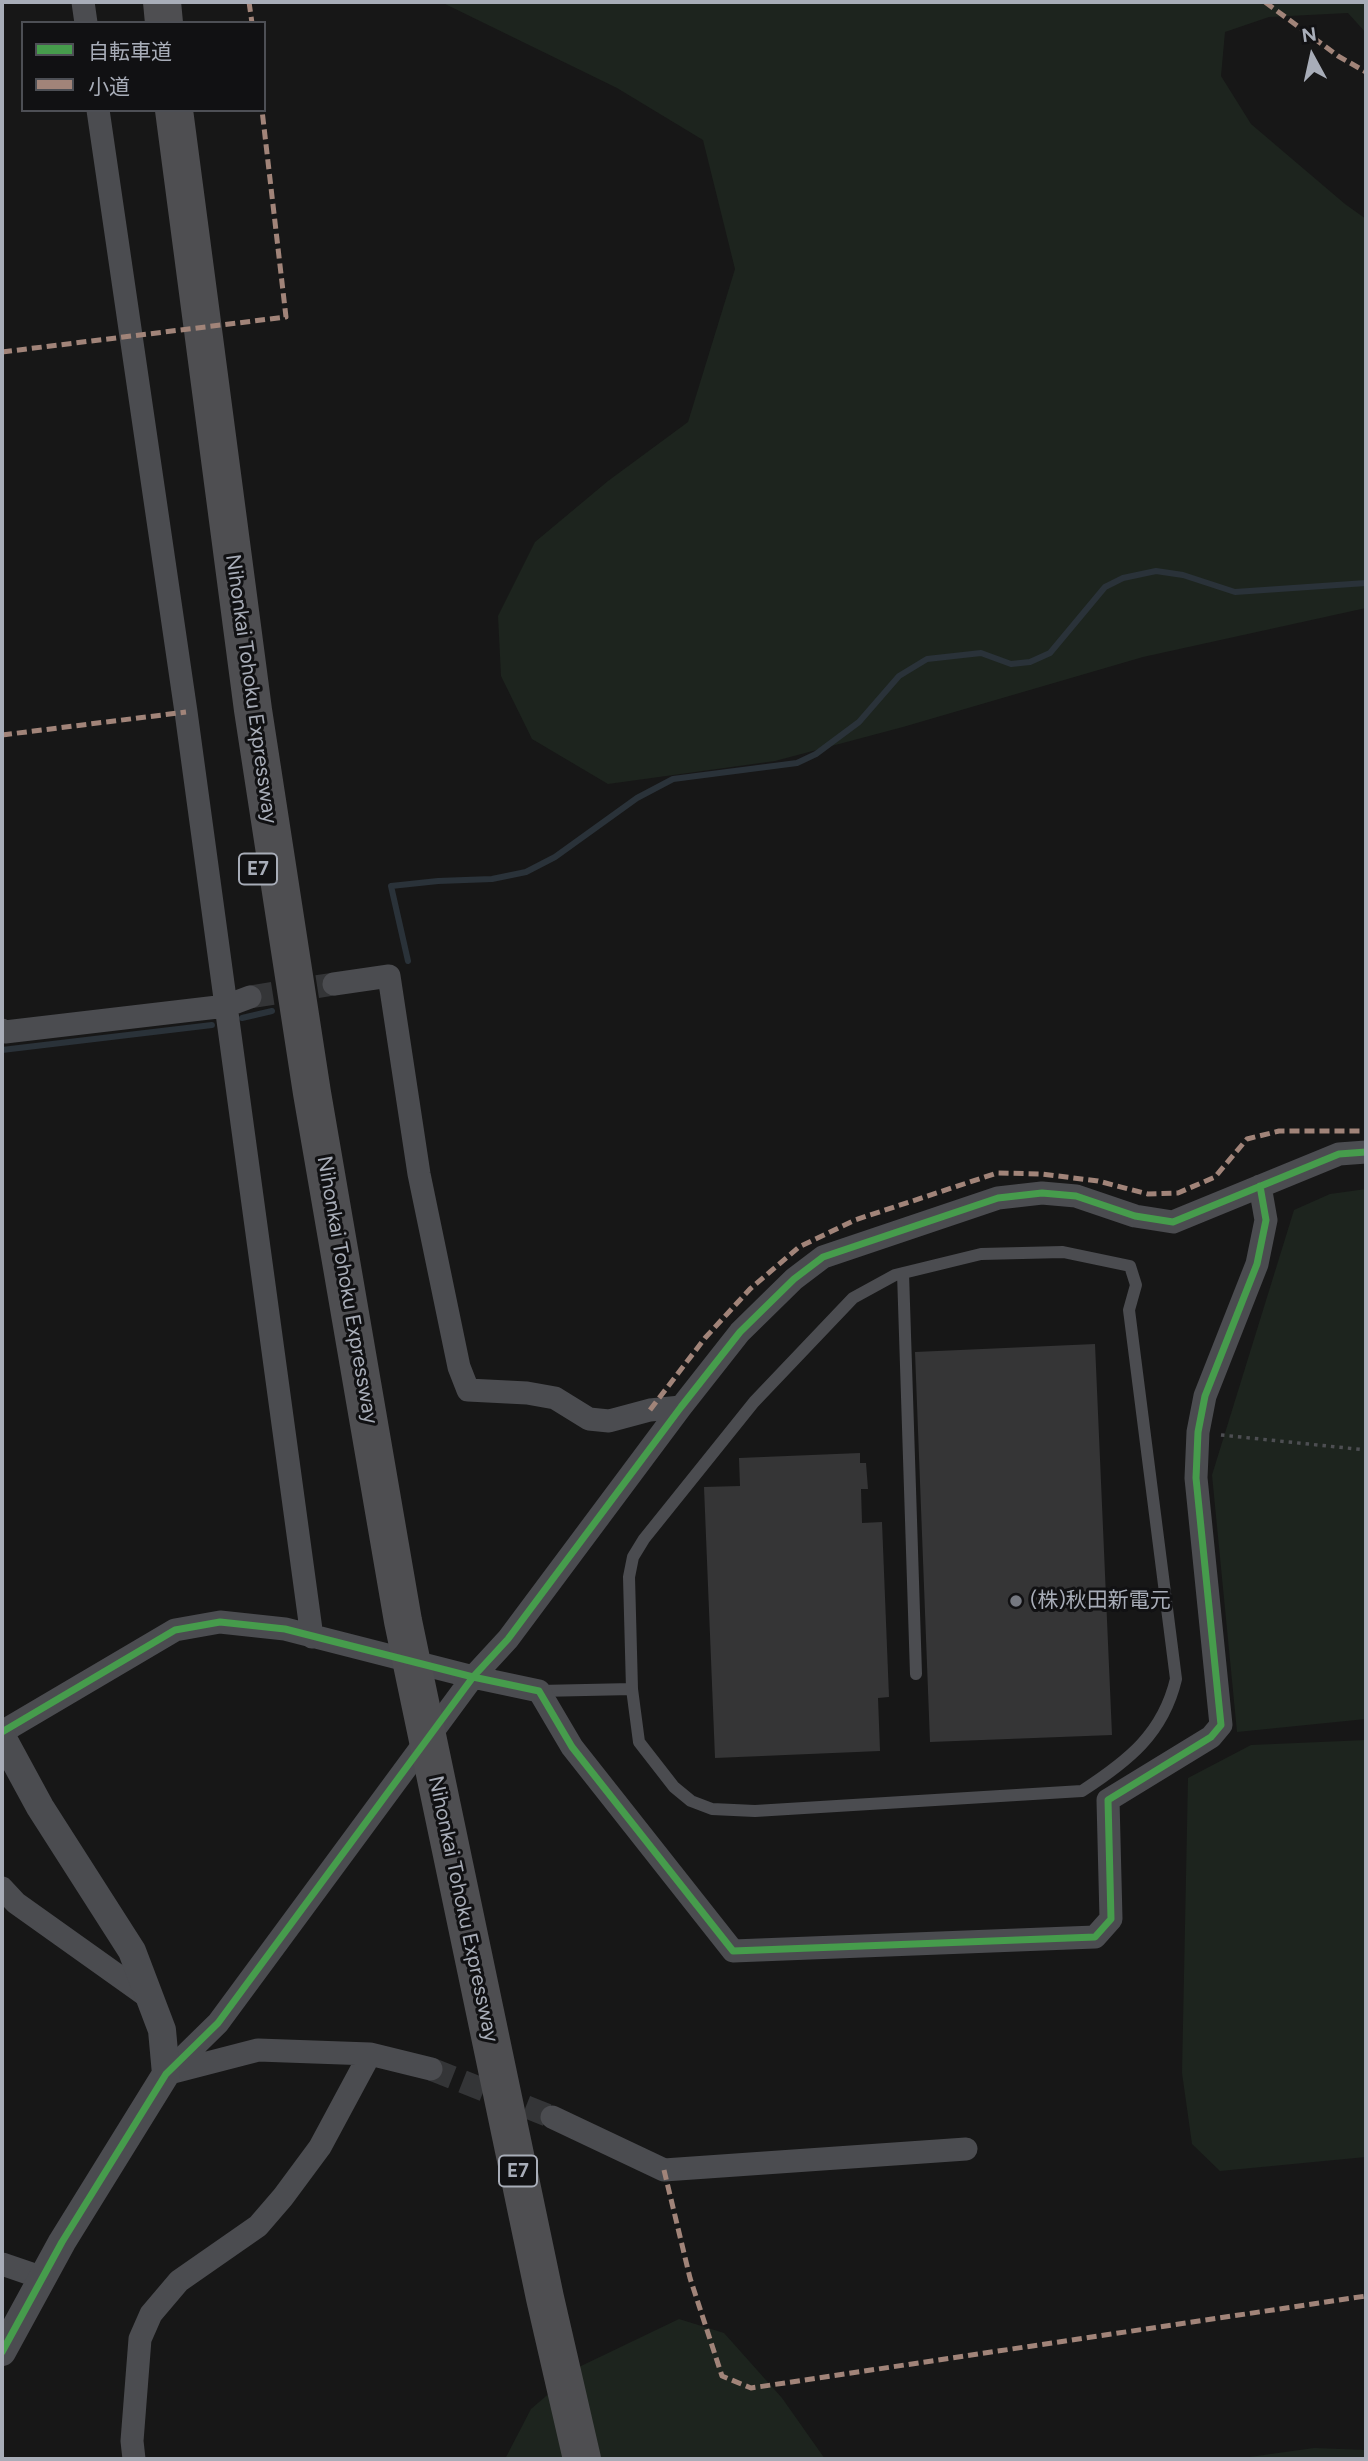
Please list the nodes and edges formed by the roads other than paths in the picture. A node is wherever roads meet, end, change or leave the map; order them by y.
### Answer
1 (83, 2) edge
2 (139, 2) edge
3 (162, 2) edge
4 (86, 21) edge
5 (141, 21) edge
6 (164, 21) edge
7 (99, 112) edge
8 (151, 112) edge
9 (174, 112) edge
10 (334, 984) tunnel mouth
11 (250, 997) tunnel mouth
12 (226, 1006) junction
13 (2, 1030) edge
14 (1366, 1153) edge
15 (1260, 1186) junction
16 (903, 1273) junction
17 (681, 1407) junction
18 (396, 1623) junction
19 (312, 1636) junction
20 (916, 1674) dead end
21 (472, 1677) junction
22 (632, 1689) junction
23 (539, 1691) junction
24 (2, 1734) edge
25 (448, 1884) junction
26 (2, 1888) edge
27 (148, 1997) junction
28 (370, 2054) junction
29 (431, 2070) tunnel mouth
30 (166, 2074) junction
31 (552, 2117) tunnel mouth
32 (966, 2149) dead end
33 (2, 2263) edge
34 (43, 2278) junction
35 (2, 2353) edge
36 (134, 2459) edge
37 (559, 2459) edge
38 (582, 2459) edge

1 - 4 street
2 - 5 highway
3 - 6 highway
7 - 12 street
8 - 18 highway, Nihonkai Tohoku Expressway / E7
9 - 18 highway, Nihonkai Tohoku Expressway / E7
10 - 17 street
11 - 12 street
12 - 13 street
12 - 19 street
14 - 15 street
15 - 17 street
15 - 23 street
16 - 20 lane
16 - 22 lane
16 - 22 lane
17 - 21 street
18 - 25 highway, Nihonkai Tohoku Expressway / E7
19 - 21 street
19 - 24 street
21 - 23 street
21 - 30 street
22 - 23 lane
24 - 27 street
25 - 37 highway, Nihonkai Tohoku Expressway / E7
25 - 38 highway, Nihonkai Tohoku Expressway / E7
26 - 27 street
27 - 30 street
28 - 29 street
28 - 30 street
28 - 36 street
30 - 34 street
31 - 32 street
33 - 34 street
34 - 35 street

